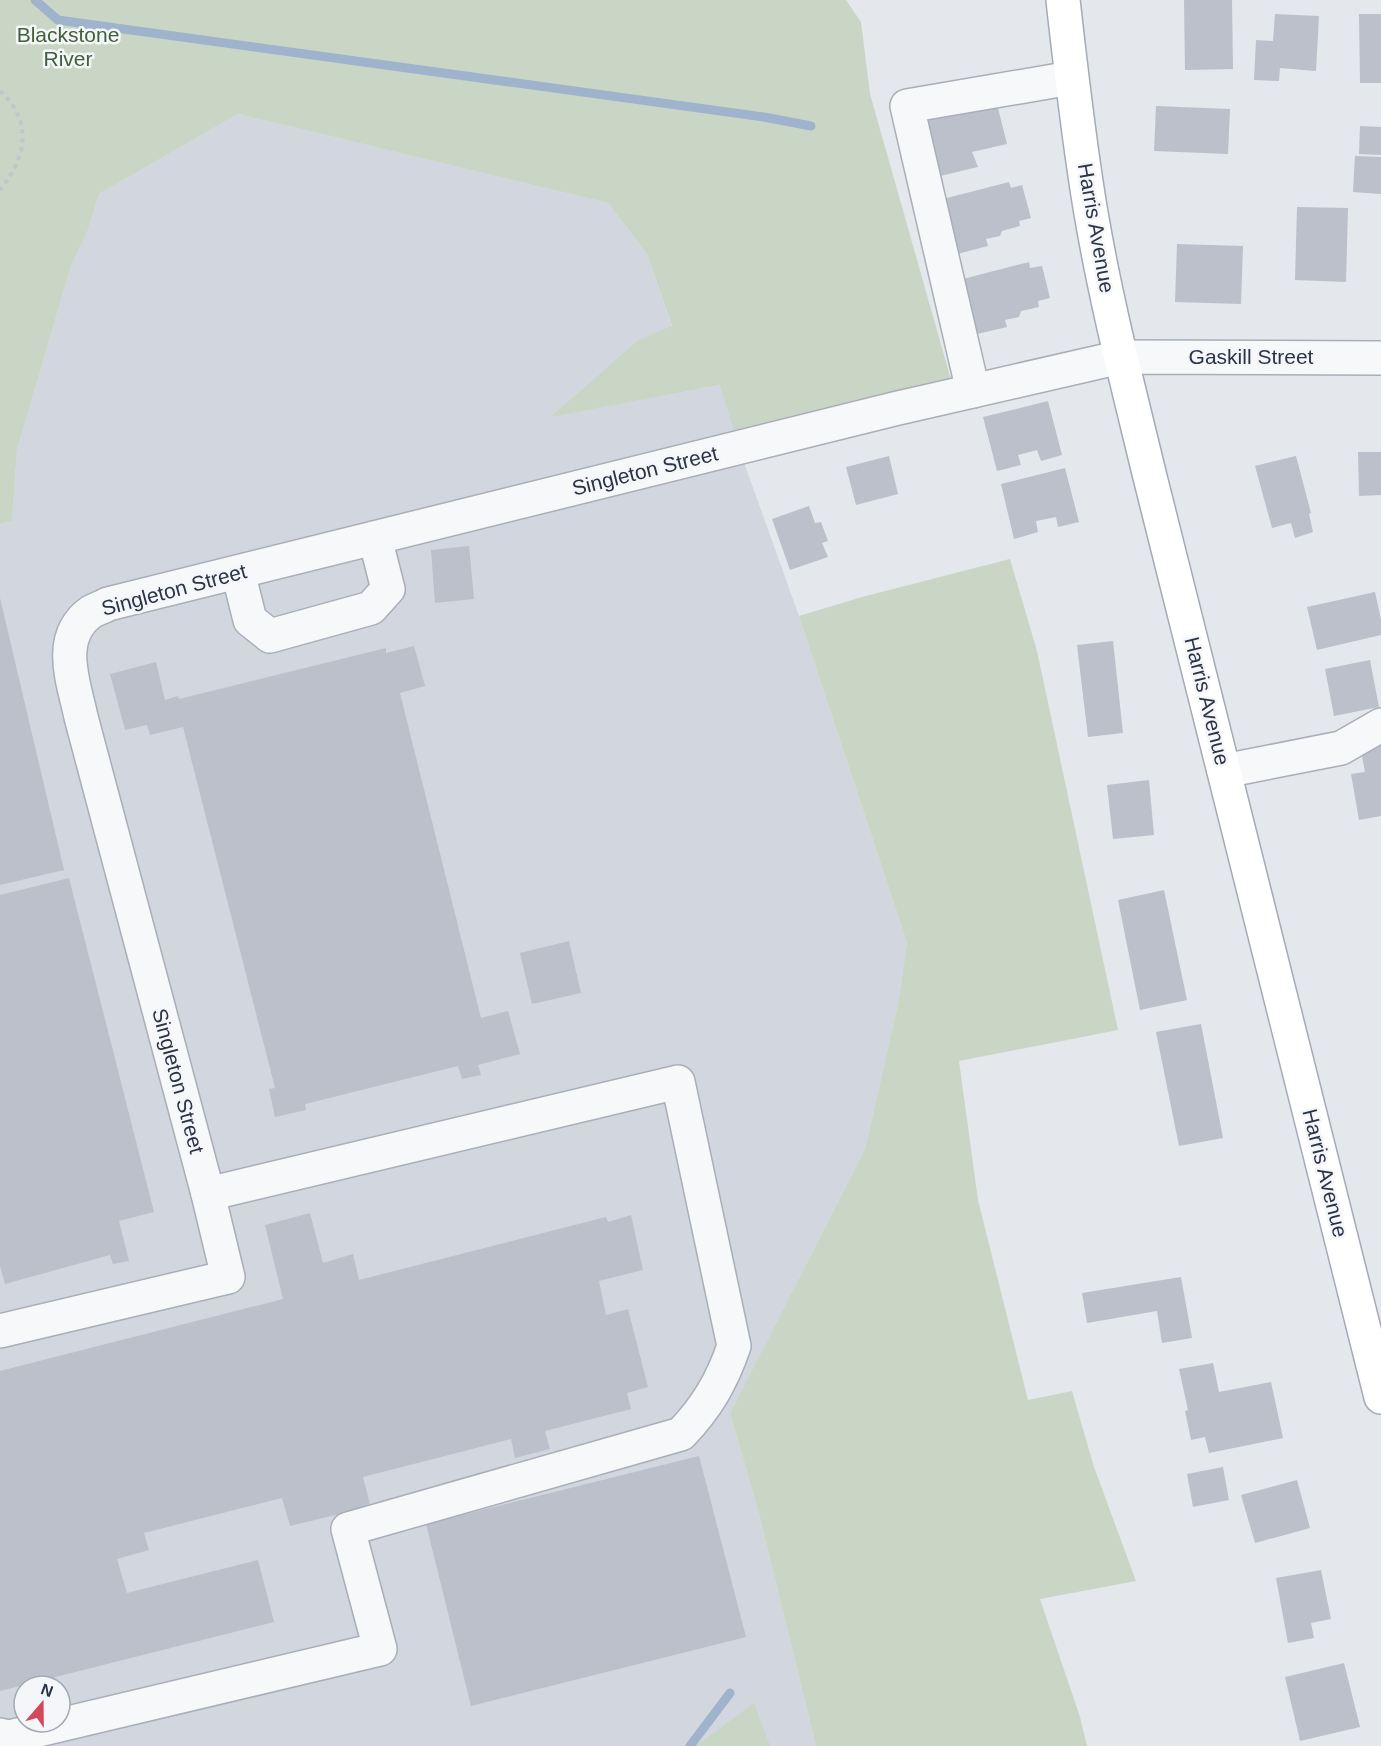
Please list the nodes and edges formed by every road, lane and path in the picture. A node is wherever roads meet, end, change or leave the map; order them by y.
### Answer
1 (1063, 0) edge
2 (1071, 78) junction
3 (0, 91) edge
4 (0, 190) edge
5 (1121, 357) junction
6 (1381, 358) edge
7 (973, 391) junction
8 (375, 538) junction
9 (238, 572) junction
10 (1381, 725) edge
11 (1224, 771) junction
12 (208, 1194) junction
13 (0, 1330) edge
14 (1381, 1397) edge
15 (0, 1735) edge

1 - 2 main road, Harris Avenue
2 - 5 main road, Harris Avenue
2 - 7 street
3 - 4 path
5 - 6 street, Gaskill Street
5 - 7 street, Singleton Street
5 - 11 main road, Harris Avenue
7 - 8 street, Singleton Street
8 - 9 street, Singleton Street
8 - 9 street
9 - 12 street, Singleton Street
10 - 11 street
11 - 14 main road, Harris Avenue
12 - 13 street, Singleton Street
12 - 15 street

